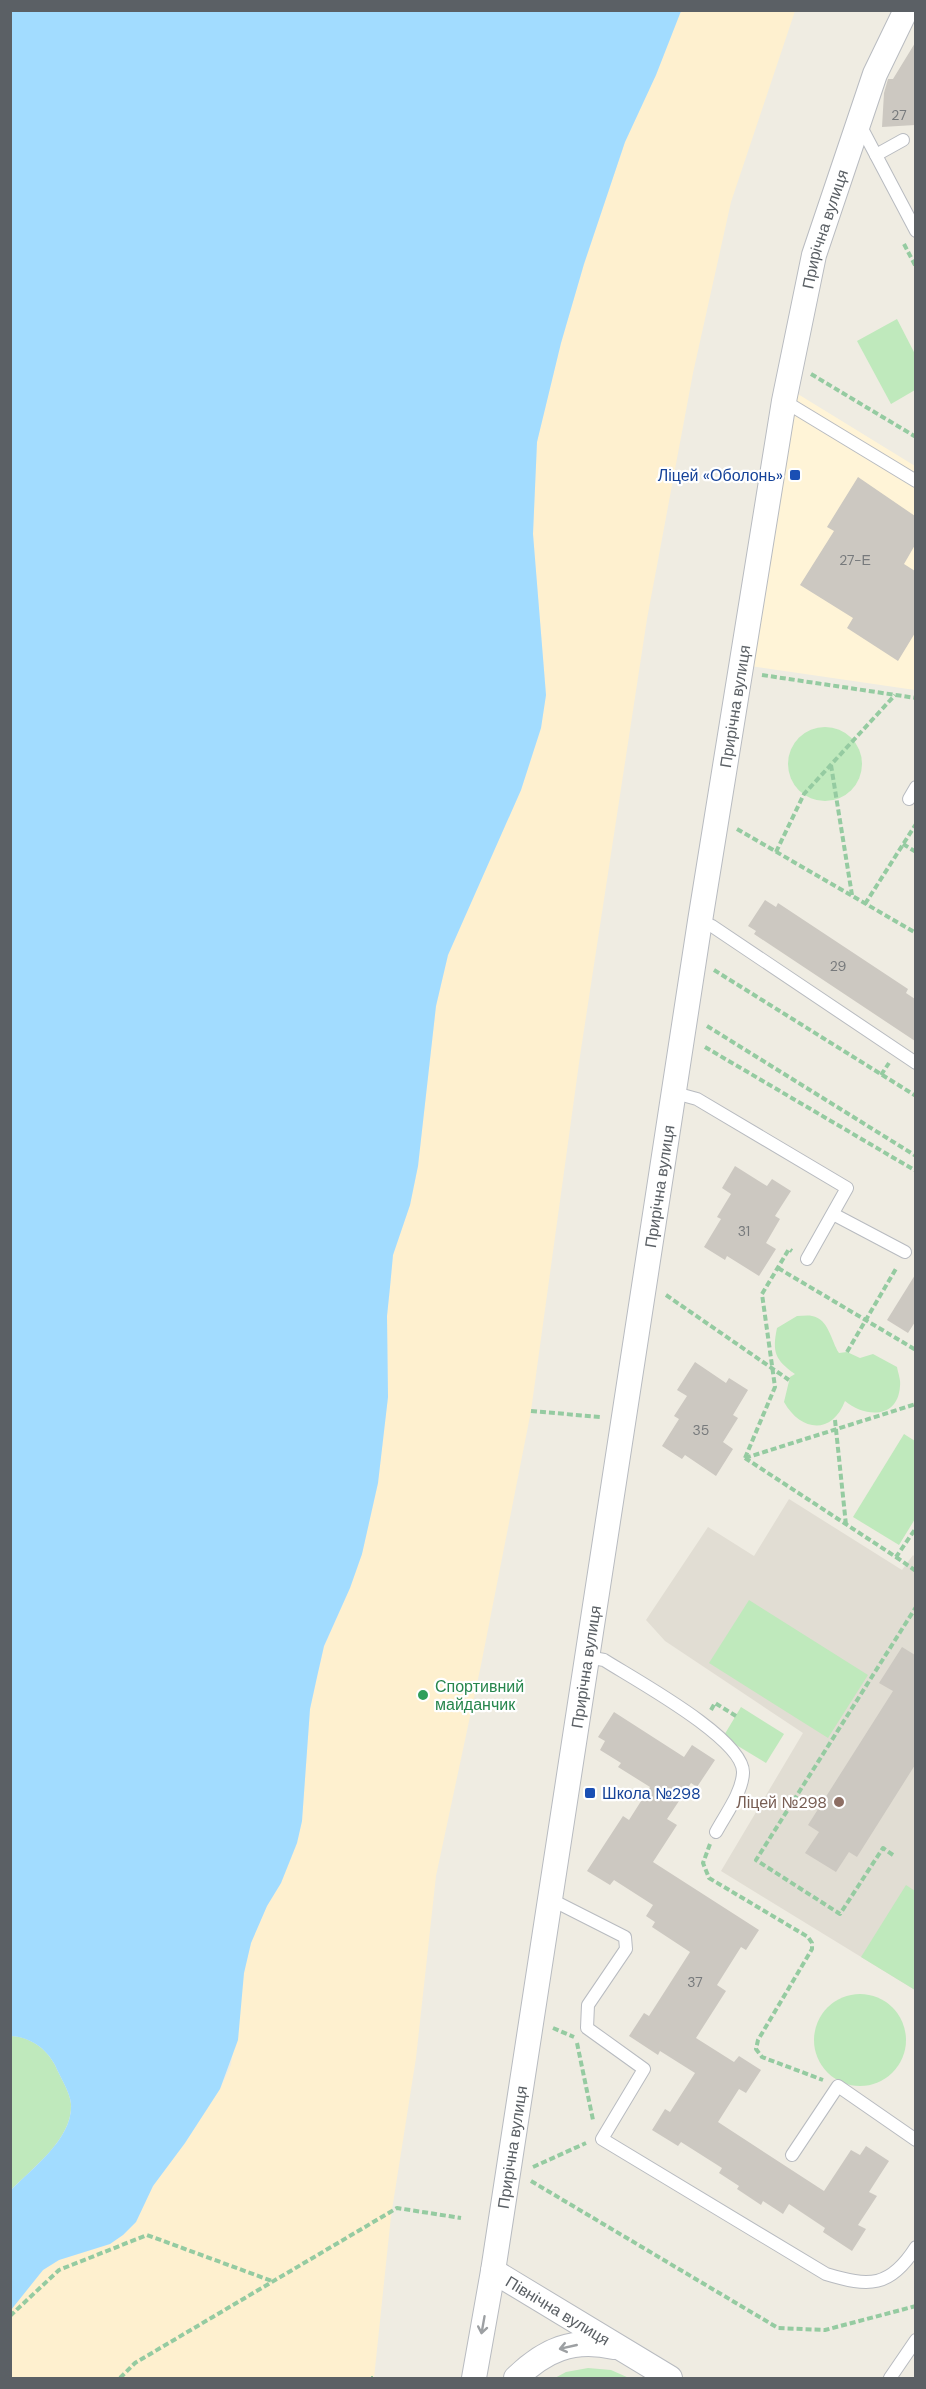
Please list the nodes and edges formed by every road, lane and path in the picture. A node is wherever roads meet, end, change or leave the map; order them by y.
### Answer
1 (906, 10) edge
2 (859, 123) junction
3 (903, 140) dead end
4 (876, 155) junction
5 (915, 231) edge
6 (806, 370) dead end
7 (784, 401) junction
8 (915, 437) edge
9 (915, 481) edge
10 (755, 674) dead end
11 (895, 695) junction
12 (915, 698) edge
13 (831, 765) junction
14 (915, 788) edge
15 (909, 799) dead end
16 (915, 824) edge
17 (729, 825) dead end
18 (903, 844) junction
19 (776, 852) junction
20 (915, 852) edge
21 (852, 896) junction
22 (865, 904) junction
23 (700, 921) junction
24 (915, 933) edge
25 (710, 968) dead end
26 (705, 1025) dead end
27 (705, 1047) dead end
28 (915, 1063) edge
29 (675, 1093) junction
30 (915, 1096) edge
31 (915, 1156) edge
32 (915, 1171) edge
33 (833, 1214) junction
34 (905, 1252) joint
35 (807, 1259) joint
36 (778, 1268) junction
37 (663, 1293) dead end
38 (866, 1320) junction
39 (915, 1350) edge
40 (847, 1352) dead end
41 (772, 1367) junction
42 (789, 1380) dead end
43 (915, 1404) edge
44 (531, 1411) dead end
45 (600, 1417) dead end
46 (834, 1420) dead end
47 (836, 1429) junction
48 (745, 1458) junction
49 (846, 1525) junction
50 (915, 1528) edge
51 (896, 1557) junction
52 (915, 1570) edge
53 (915, 1607) edge
54 (588, 1657) junction
55 (716, 1832) joint
56 (893, 1855) dead end
57 (550, 1899) junction
58 (546, 2025) dead end
59 (838, 2086) junction
60 (595, 2131) dead end
61 (590, 2138) dead end
62 (915, 2140) edge
63 (792, 2155) dead end
64 (532, 2167) dead end
65 (531, 2181) dead end
66 (461, 2218) dead end
67 (915, 2247) edge
68 (493, 2271) junction
69 (272, 2281) junction
70 (915, 2306) edge
71 (10, 2316) edge
72 (915, 2340) edge
73 (625, 2350) junction
74 (120, 2379) edge
75 (474, 2379) edge
76 (516, 2379) edge
77 (670, 2379) edge
78 (890, 2379) edge

1 - 2 street, Прирічна вулиця
2 - 4 lane
2 - 7 street, Прирічна вулиця
3 - 4 lane
4 - 5 lane
6 - 8 path
7 - 9 lane
7 - 23 street, Прирічна вулиця
10 - 11 path
11 - 12 path
11 - 13 path
13 - 19 path
13 - 21 path
14 - 15 lane
16 - 18 path
17 - 19 path
18 - 20 path
18 - 22 path
19 - 21 path
21 - 22 path
22 - 24 path
23 - 28 lane
23 - 29 street, Прирічна вулиця
25 - 30 path
26 - 31 path
27 - 32 path
29 - 33 lane
29 - 54 street, Прирічна вулиця
33 - 34 lane
33 - 35 lane
34 - 38 path
35 - 36 path
36 - 38 path
36 - 41 path
37 - 41 path
38 - 39 path
38 - 40 path
41 - 42 path
41 - 48 path
43 - 47 path
44 - 45 path
46 - 47 path
47 - 48 path
47 - 49 path
48 - 49 path
49 - 51 path
50 - 51 path
51 - 52 path
53 - 56 path
54 - 55 lane
54 - 57 street, Прирічна вулиця
55 - 59 path
57 - 67 lane
57 - 68 street, Прирічна вулиця
58 - 60 path
59 - 62 lane
59 - 63 lane
61 - 64 path
65 - 70 path
66 - 69 path
68 - 73 street, Північна вулиця
68 -> 75 street, Прирічна вулиця
69 - 71 path
69 - 74 path
72 - 78 lane
73 -> 76 street, Північна вулиця
73 - 77 street, Північна вулиця

